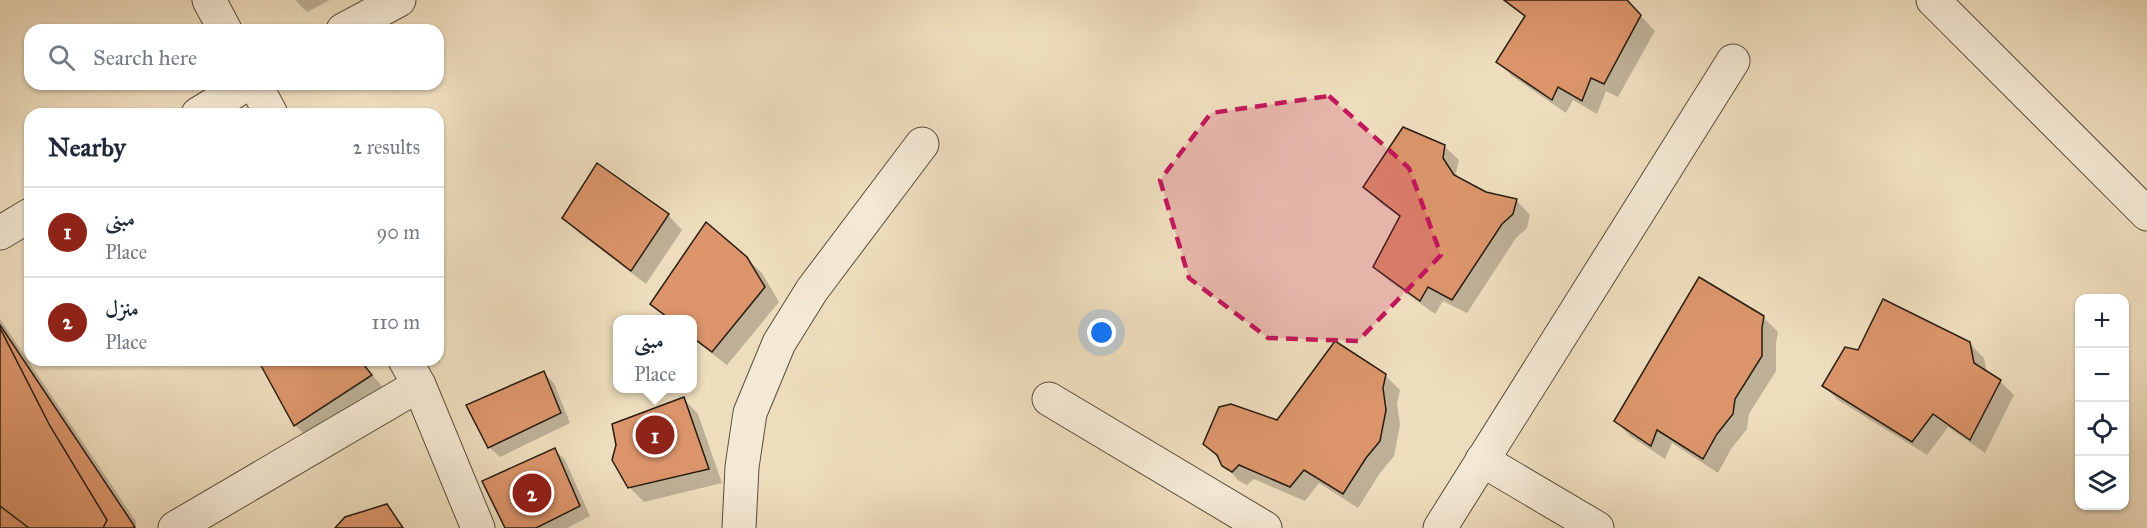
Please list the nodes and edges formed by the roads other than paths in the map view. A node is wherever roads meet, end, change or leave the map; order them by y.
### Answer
1 (209, 0) edge
2 (399, 0) edge
3 (1933, 0) edge
4 (222, 24) edge
5 (354, 24) edge
6 (1733, 61) dead end
7 (238, 90) edge
8 (258, 90) edge
9 (208, 108) edge
10 (268, 108) edge
11 (922, 144) dead end
12 (2147, 214) edge
13 (24, 219) edge
14 (0, 233) edge
15 (412, 373) edge
16 (1049, 399) dead end
17 (1482, 460) junction
18 (175, 528) edge
19 (478, 528) edge
20 (739, 528) edge
21 (1265, 528) edge
22 (1440, 528) edge
23 (1597, 528) edge

1 - 4 street
2 - 5 street
3 - 12 street
6 - 17 street
7 - 9 street
8 - 10 street
11 - 20 street
13 - 14 street
15 - 18 street
15 - 19 street
16 - 21 street
17 - 22 street
17 - 23 street

